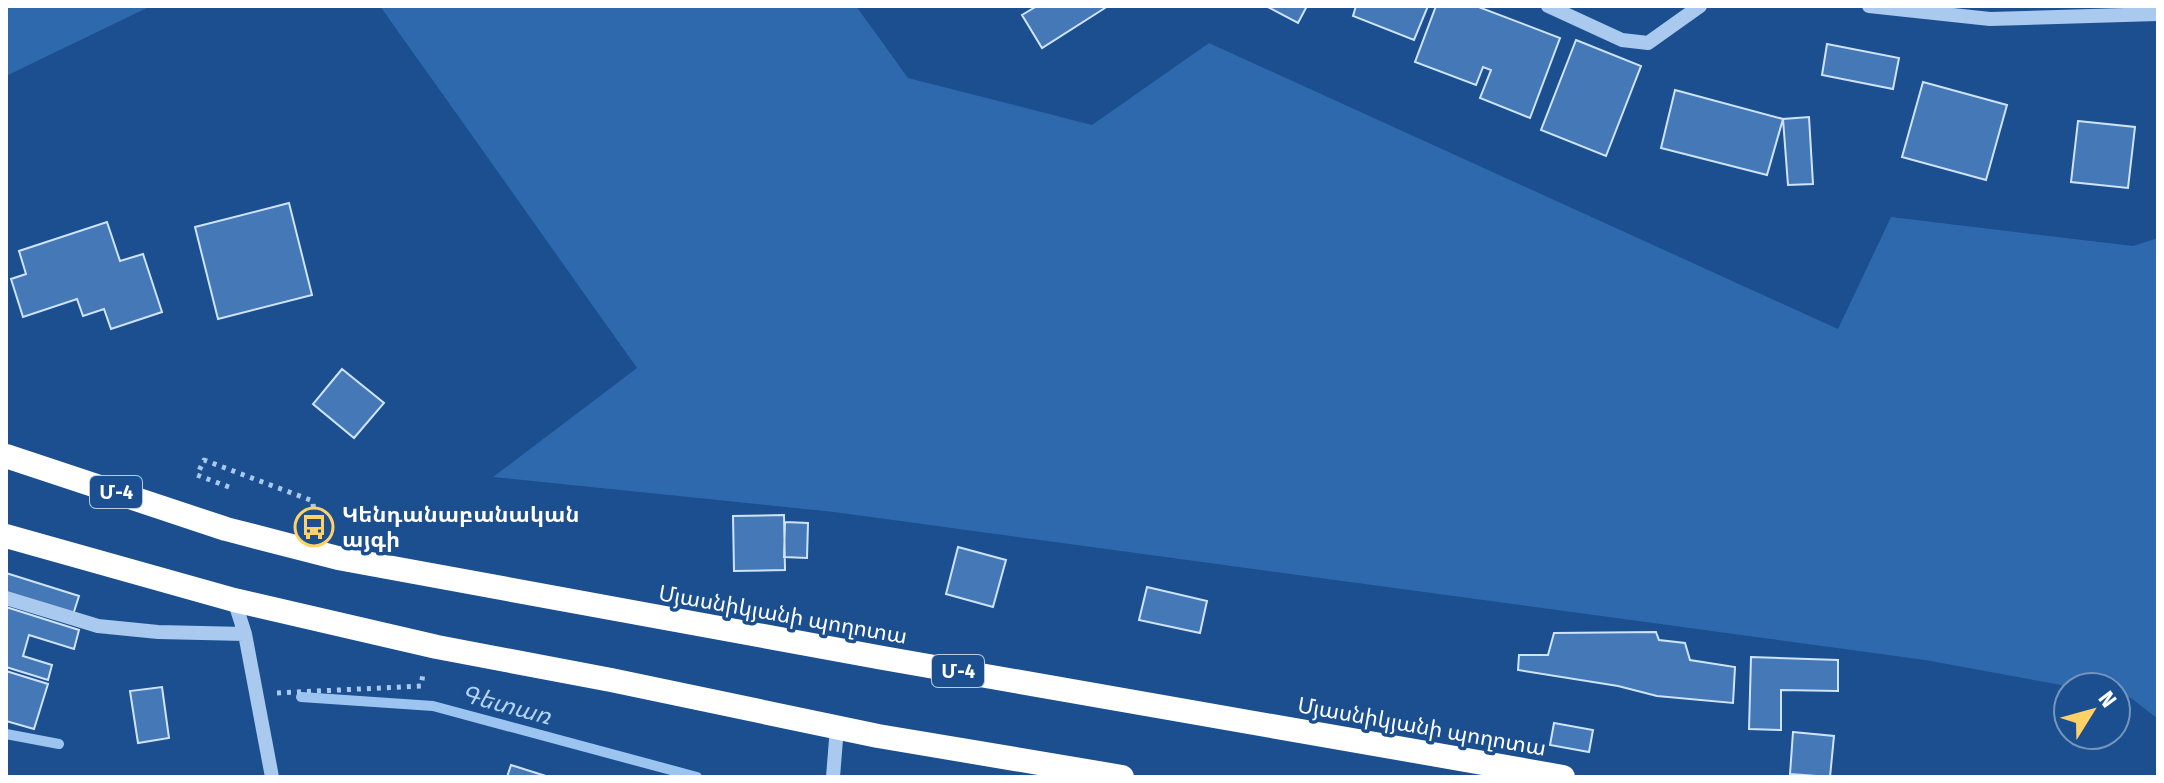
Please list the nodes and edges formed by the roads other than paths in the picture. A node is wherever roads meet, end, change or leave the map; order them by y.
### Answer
1 (1548, 6) edge
2 (1700, 6) edge
3 (1869, 6) edge
4 (2158, 14) edge
5 (6, 456) edge
6 (6, 536) edge
7 (6, 598) edge
8 (234, 600) junction
9 (245, 634) junction
10 (837, 727) junction
11 (272, 777) edge
12 (833, 777) edge
13 (1122, 777) edge
14 (1563, 777) edge

1 - 2 street
3 - 4 street
5 - 14 highway, Մյասնիկյանի պողոտա / Մ-4
6 - 8 highway
7 - 9 street
8 - 9 street
8 - 10 highway
9 - 11 street
10 - 12 street
10 - 13 highway

